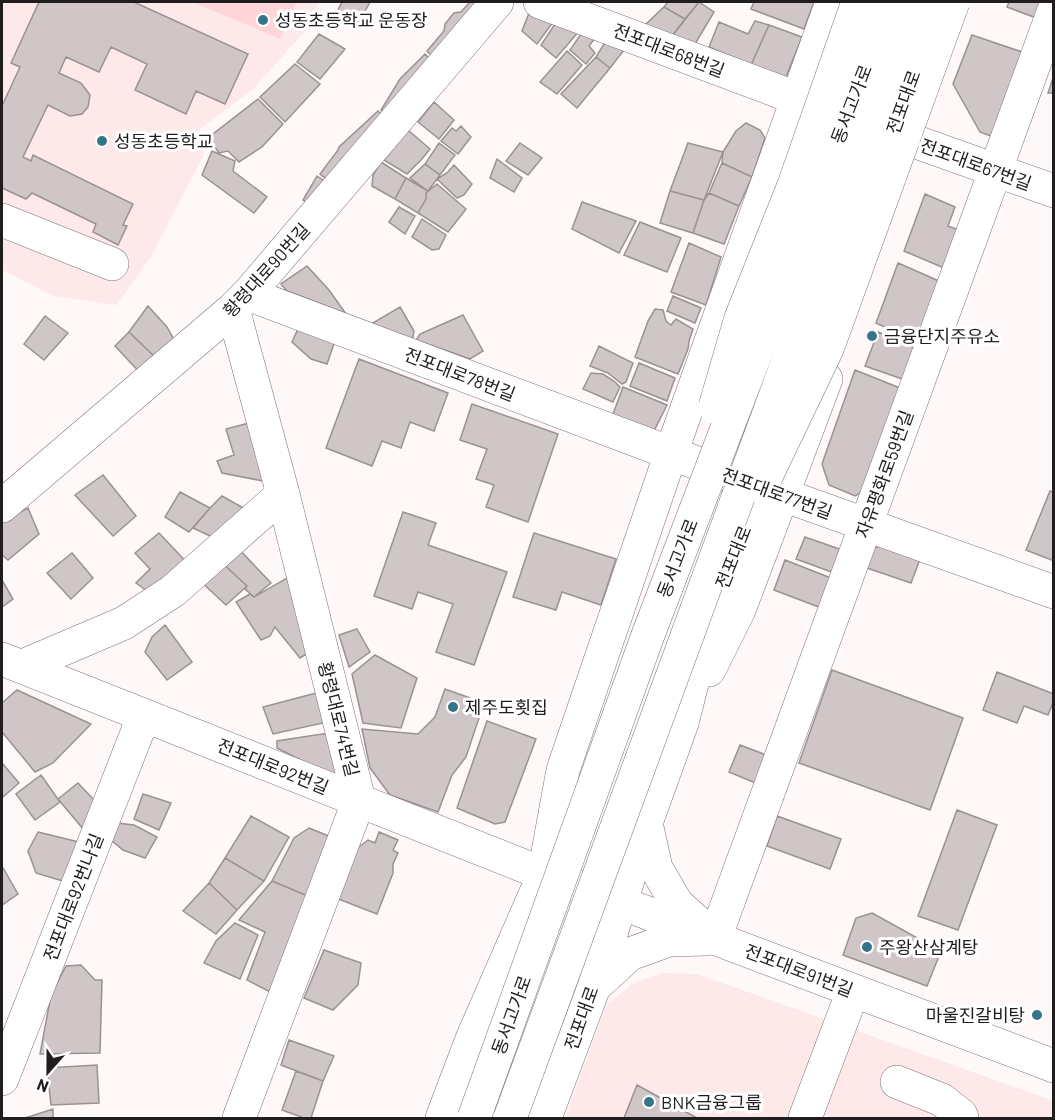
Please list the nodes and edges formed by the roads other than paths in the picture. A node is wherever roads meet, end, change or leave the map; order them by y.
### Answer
1 (497, 2) edge
2 (540, 2) edge
3 (832, 2) edge
4 (858, 2) edge
5 (877, 2) edge
6 (890, 2) edge
7 (920, 2) edge
8 (939, 2) edge
9 (953, 2) edge
10 (967, 2) edge
11 (1053, 10) edge
12 (798, 99) junction
13 (836, 113) junction
14 (903, 137) junction
15 (995, 171) junction
16 (1053, 191) edge
17 (2, 220) edge
18 (112, 264) dead end
19 (241, 302) junction
20 (671, 453) junction
21 (704, 465) junction
22 (772, 491) junction
23 (283, 494) junction
24 (2, 506) edge
25 (866, 525) junction
26 (1053, 592) edge
27 (648, 635) junction
28 (682, 651) junction
29 (12, 663) edge
30 (144, 715) junction
31 (359, 800) junction
32 (646, 823) junction
33 (544, 874) junction
34 (620, 902) junction
35 (715, 938) junction
36 (594, 987) junction
37 (853, 991) junction
38 (472, 1039) junction
39 (1053, 1066) edge
40 (2, 1079) edge
41 (897, 1082) dead end
42 (549, 1106) edge
43 (239, 1119) edge
44 (442, 1119) edge
45 (474, 1119) edge
46 (510, 1119) edge
47 (805, 1119) edge
48 (962, 1119) edge

1 - 19 main road, 황령대로90번길
2 - 12 main road, 전포대로68번길
3 - 12 main road
4 - 27 main road, bridge
5 - 13 main road
6 - 27 main road, 동서고가로, bridge
7 - 28 main road, 동서고가로, bridge
8 - 14 main road, 전포대로
9 - 28 main road, bridge
10 - 14 main road
11 - 15 main road, 자유평화로59번길
12 - 13 main road, 전포대로67번길
12 - 20 main road
13 - 14 main road, 전포대로67번길
13 - 21 main road
14 - 15 main road, 전포대로67번길
14 - 22 main road, 전포대로
15 - 16 main road, 전포대로67번길
15 - 25 main road, 자유평화로59번길
17 - 18 main road
19 - 20 main road, 전포대로78번길
19 - 23 main road, 황령대로74번길
19 - 24 main road, 황령대로90번길
20 - 21 main road, 전포대로77번길
20 - 33 main road
21 - 22 main road, 전포대로77번길
21 - 33 main road
22 - 25 main road, 전포대로77번길
22 - 32 main road, 전포대로
23 - 29 main road
23 - 31 main road, 황령대로74번길
25 - 26 main road, 전포대로77번길
25 - 35 main road, 자유평화로59번길
27 - 45 main road, 동서고가로, bridge
28 - 46 main road, 동서고가로, bridge
29 - 30 main road, 전포대로92번길
30 - 31 main road, 전포대로92번길
30 - 40 main road, 전포대로92번나길
31 - 33 main road, 전포대로92번길
31 - 43 main road, 황령대로74번길
32 - 34 main road, 전포대로
32 - 35 main road
33 - 34 main road, 전포대로91번길
33 - 38 main road
34 - 35 main road, 전포대로91번길
34 - 36 main road, 전포대로
35 - 36 main road
35 - 37 main road, 전포대로91번길
36 - 42 main road, 전포대로
37 - 39 main road, 전포대로91번길
37 - 47 main road
38 - 42 main road
38 - 44 main road
41 - 48 main road

